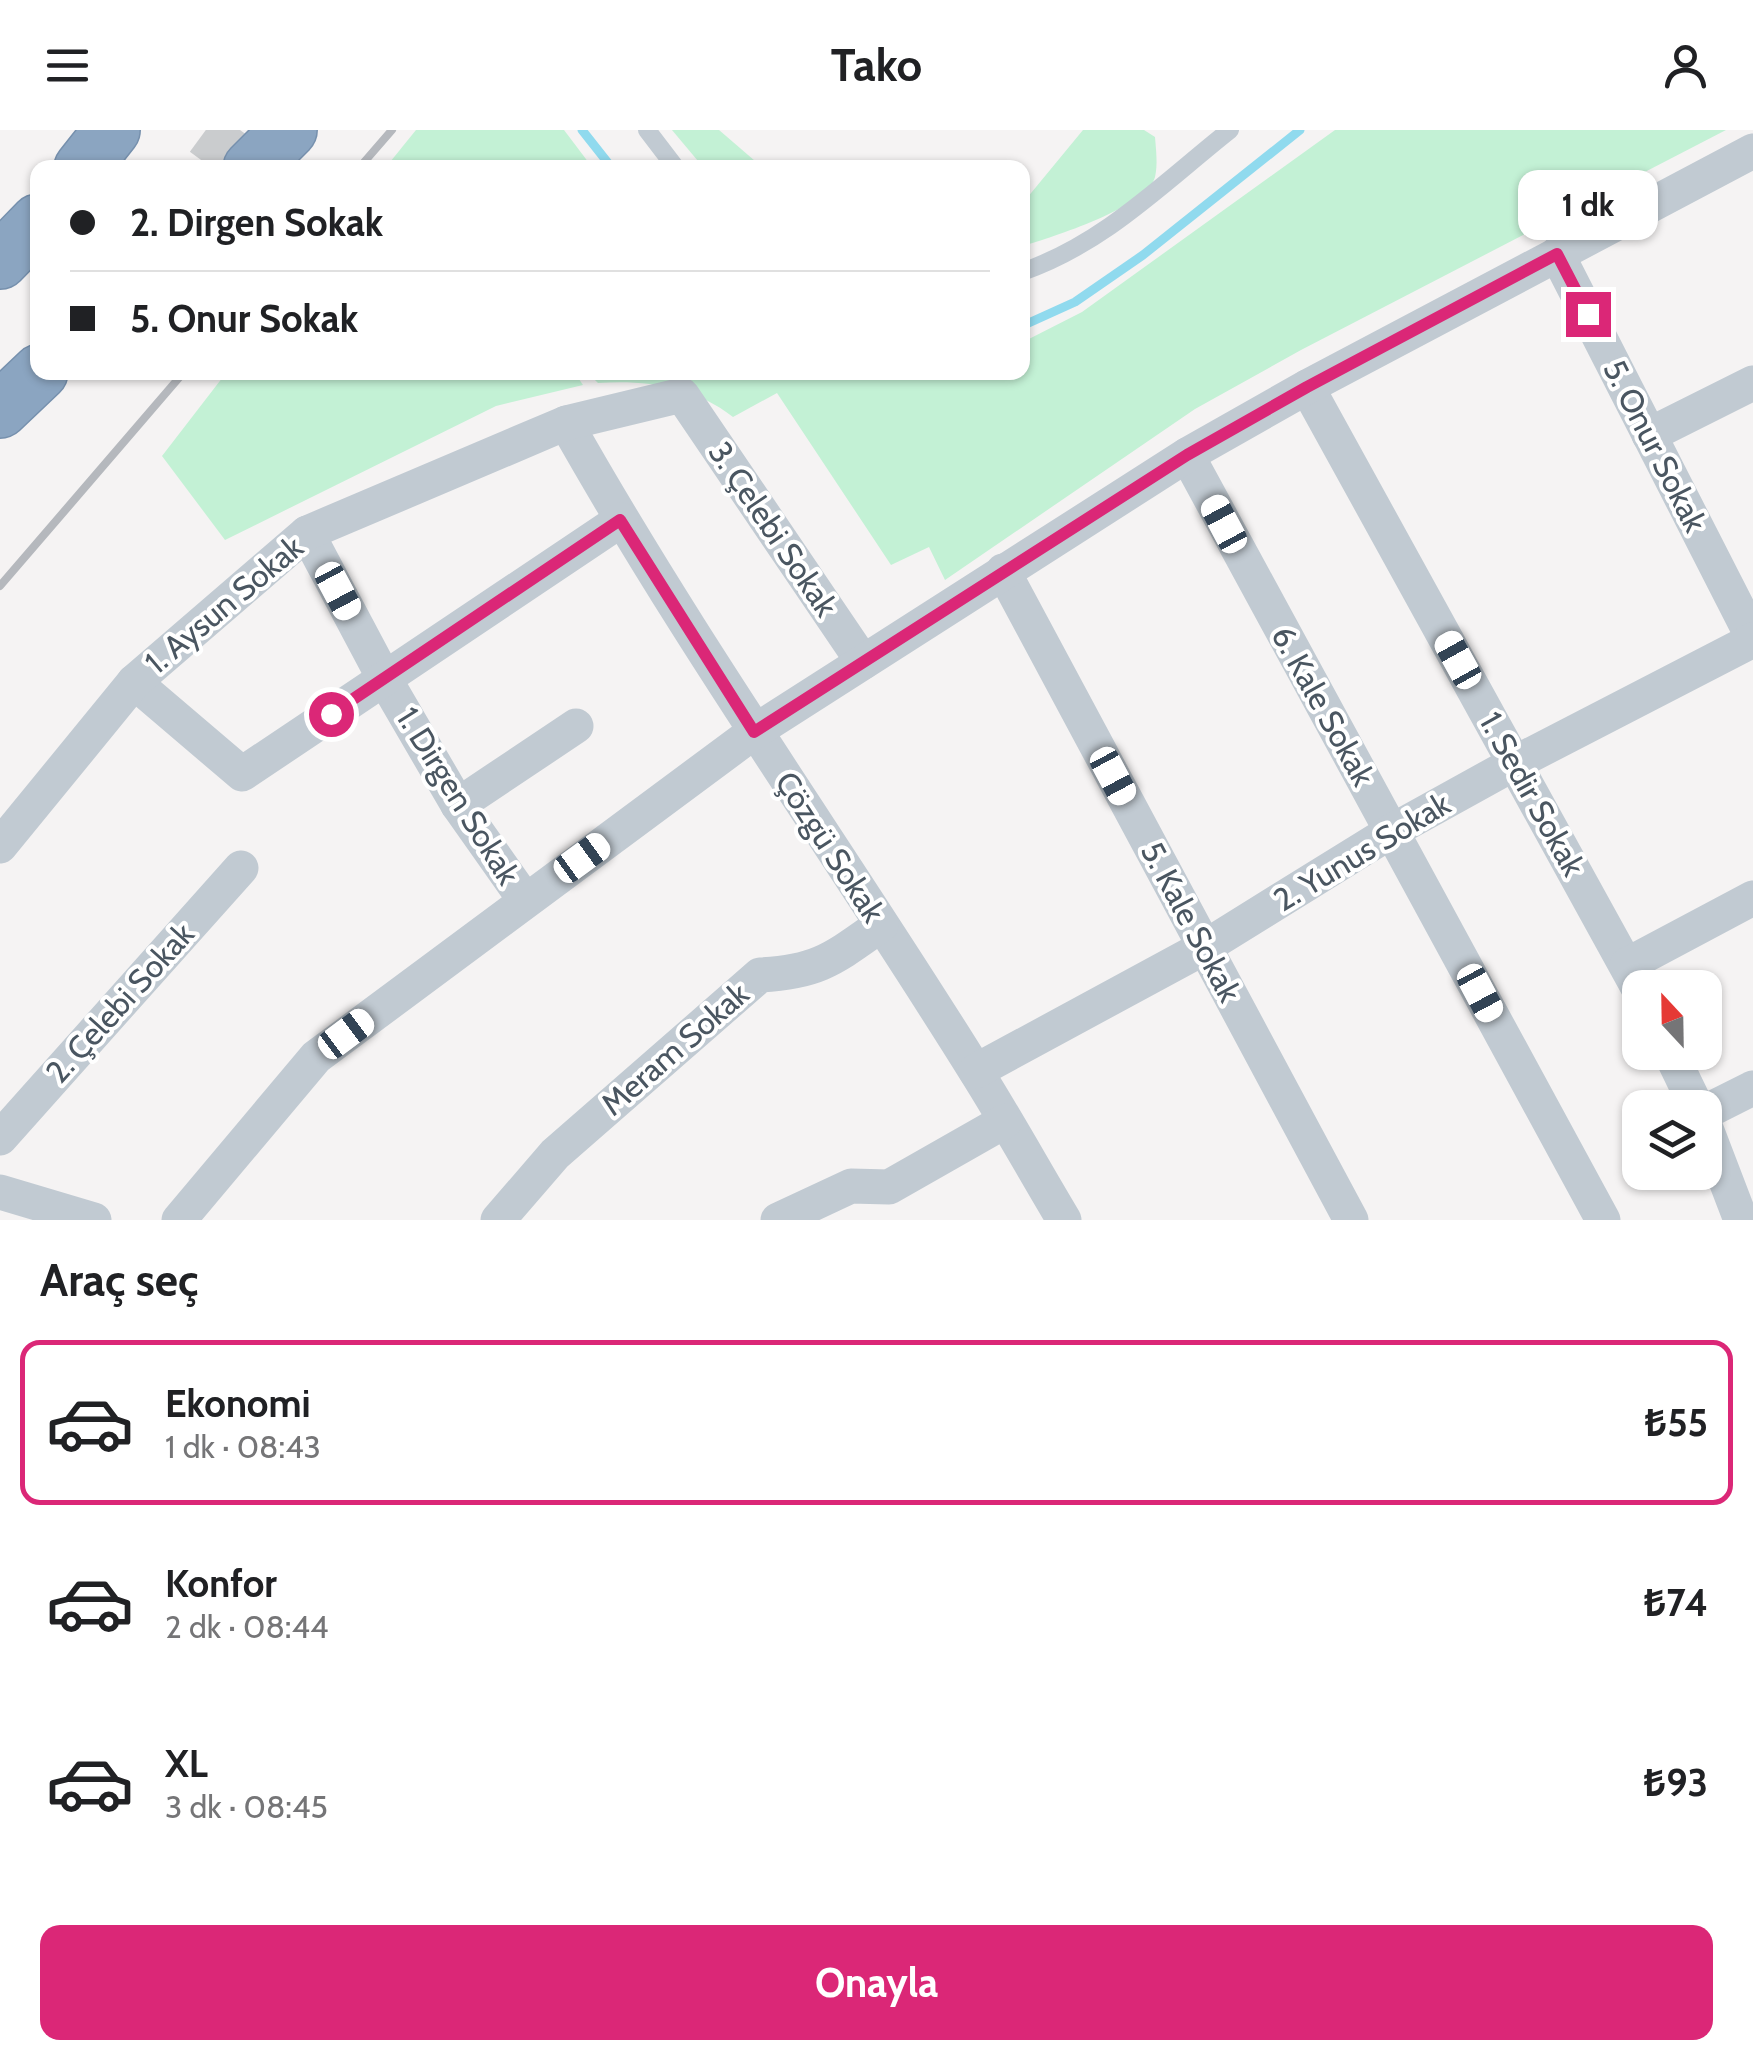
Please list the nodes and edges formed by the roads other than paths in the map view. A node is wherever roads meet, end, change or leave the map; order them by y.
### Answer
1 (112, 130) edge
2 (289, 130) edge
3 (647, 130) edge
4 (1230, 130) edge
5 (1753, 151) edge
6 (88, 160) edge
7 (258, 160) edge
8 (670, 160) edge
9 (1557, 254) junction
10 (1030, 269) edge
11 (32, 380) edge
12 (1753, 383) edge
13 (1307, 387) junction
14 (682, 395) joint
15 (0, 410) edge
16 (566, 423) junction
17 (1649, 435) junction
18 (1187, 455) junction
19 (620, 520) junction
20 (307, 533) junction
21 (1003, 571) junction
22 (1753, 639) edge
23 (863, 662) junction
24 (384, 678) junction
25 (134, 682) junction
26 (576, 726) dead end
27 (754, 732) junction
28 (1515, 763) junction
29 (458, 804) junction
30 (1392, 832) junction
31 (0, 846) edge
32 (240, 868) dead end
33 (1753, 898) edge
34 (525, 900) junction
35 (881, 925) junction
36 (1205, 947) junction
37 (1630, 970) edge
38 (1646, 970) edge
39 (976, 1071) junction
40 (1753, 1088) edge
41 (1722, 1104) edge
42 (1004, 1120) junction
43 (0, 1138) edge
44 (1722, 1172) edge
45 (0, 1192) edge
46 (886, 1204) edge
47 (94, 1220) edge
48 (179, 1220) edge
49 (498, 1220) edge
50 (778, 1220) edge
51 (1064, 1220) edge
52 (1351, 1220) edge
53 (1603, 1220) edge
54 (1740, 1220) edge

1 - 6 highway
2 - 7 highway
3 - 8 lane
4 - 10 lane
5 - 9 street
9 - 13 street
9 - 17 street, 5. Onur Sokak
11 - 15 highway
12 - 17 street
13 - 18 street
13 - 28 street, 1. Sedir Sokak
14 - 16 street, 1. Aysun Sokak
14 - 23 street, 3. Çelebi Sokak
16 - 19 street, Çözgü Sokak
16 - 20 street, 1. Aysun Sokak
17 - 22 street, 5. Onur Sokak
18 - 21 street
18 - 30 street, 6. Kale Sokak
19 - 24 street
19 - 27 street, Çözgü Sokak
20 - 24 street, 1. Dirgen Sokak
20 - 25 street, 1. Aysun Sokak
21 - 23 street
21 - 36 street, 5. Kale Sokak
22 - 28 street, 2. Yunus Sokak
23 - 27 street
24 - 25 street
24 - 29 street, 1. Dirgen Sokak
25 - 31 street, 1. Aysun Sokak
26 - 29 street
27 - 34 street
27 - 35 street, Çözgü Sokak
28 - 30 street, 2. Yunus Sokak
28 - 37 street, 1. Sedir Sokak
29 - 34 street, 1. Dirgen Sokak
30 - 36 street, 2. Yunus Sokak
30 - 53 street, 6. Kale Sokak
32 - 43 street, 2. Çelebi Sokak
33 - 38 street
34 - 48 street
35 - 39 street, Çözgü Sokak
35 - 49 street, Meram Sokak
36 - 39 street, 2. Yunus Sokak
36 - 52 street, 5. Kale Sokak
39 - 42 street, Çözgü Sokak
40 - 41 street
42 - 46 street
42 - 51 street, Çözgü Sokak
44 - 54 street
45 - 47 street
46 - 50 street

